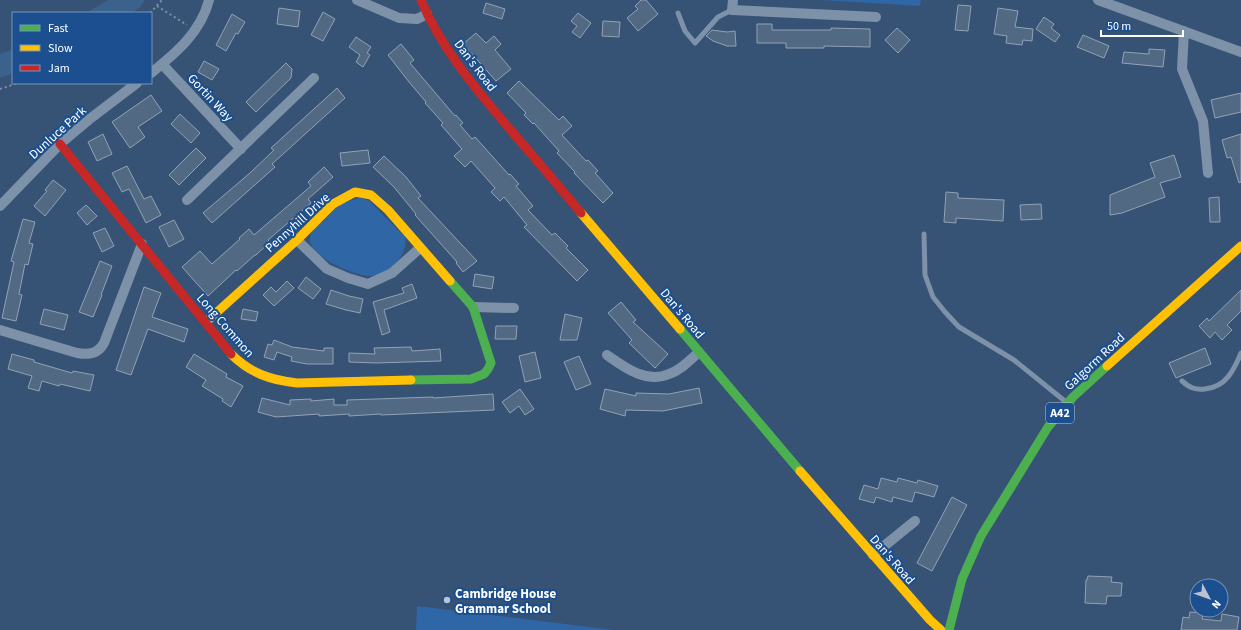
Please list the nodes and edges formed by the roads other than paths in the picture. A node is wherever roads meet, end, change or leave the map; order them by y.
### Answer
1 (209, 0) edge
2 (357, 0) edge
3 (421, 0) edge
4 (1098, 0) edge
5 (732, 5) edge
6 (678, 13) dead end
7 (427, 14) junction
8 (876, 17) dead end
9 (1184, 31) junction
10 (1241, 52) edge
11 (162, 64) junction
12 (152, 72) edge
13 (314, 78) dead end
14 (137, 84) edge
15 (60, 144) junction
16 (241, 148) junction
17 (1208, 173) dead end
18 (187, 200) dead end
19 (0, 206) edge
20 (924, 234) dead end
21 (296, 240) junction
22 (142, 244) junction
23 (1241, 246) edge
24 (420, 248) junction
25 (473, 307) junction
26 (514, 308) dead end
27 (206, 322) junction
28 (0, 330) edge
29 (699, 352) junction
30 (1241, 353) edge
31 (607, 355) dead end
32 (489, 370) joint
33 (1182, 381) dead end
34 (1068, 404) junction
35 (915, 521) dead end
36 (873, 555) junction
37 (941, 630) edge
38 (949, 630) edge

1 - 11 street
2 - 7 street
3 - 7 street, Dan's Road
4 - 9 street
5 - 6 lane
5 - 8 street
7 - 29 street, Dan's Road
9 - 10 street
9 - 17 street
11 - 12 street
11 - 16 street, Gortin Way
13 - 16 street
14 - 15 street, Dunluce Park
15 - 19 street, Dunluce Park
15 - 22 street, Long Common
16 - 18 street
20 - 34 lane
21 - 24 street
21 - 24 street, Pennyhill Drive
21 - 27 street, Pennyhill Drive
22 - 27 street, Long Common
22 - 28 street
23 - 34 street, Galgorm Road / A42
24 - 25 street, Pennyhill Drive
25 - 26 street
25 - 32 street, Pennyhill Drive
27 - 32 street, Long Common
29 - 31 street
29 - 36 street, Dan's Road
30 - 33 lane
34 - 38 street, Galgorm Road / A42
35 - 36 street
36 - 37 street, Dan's Road

